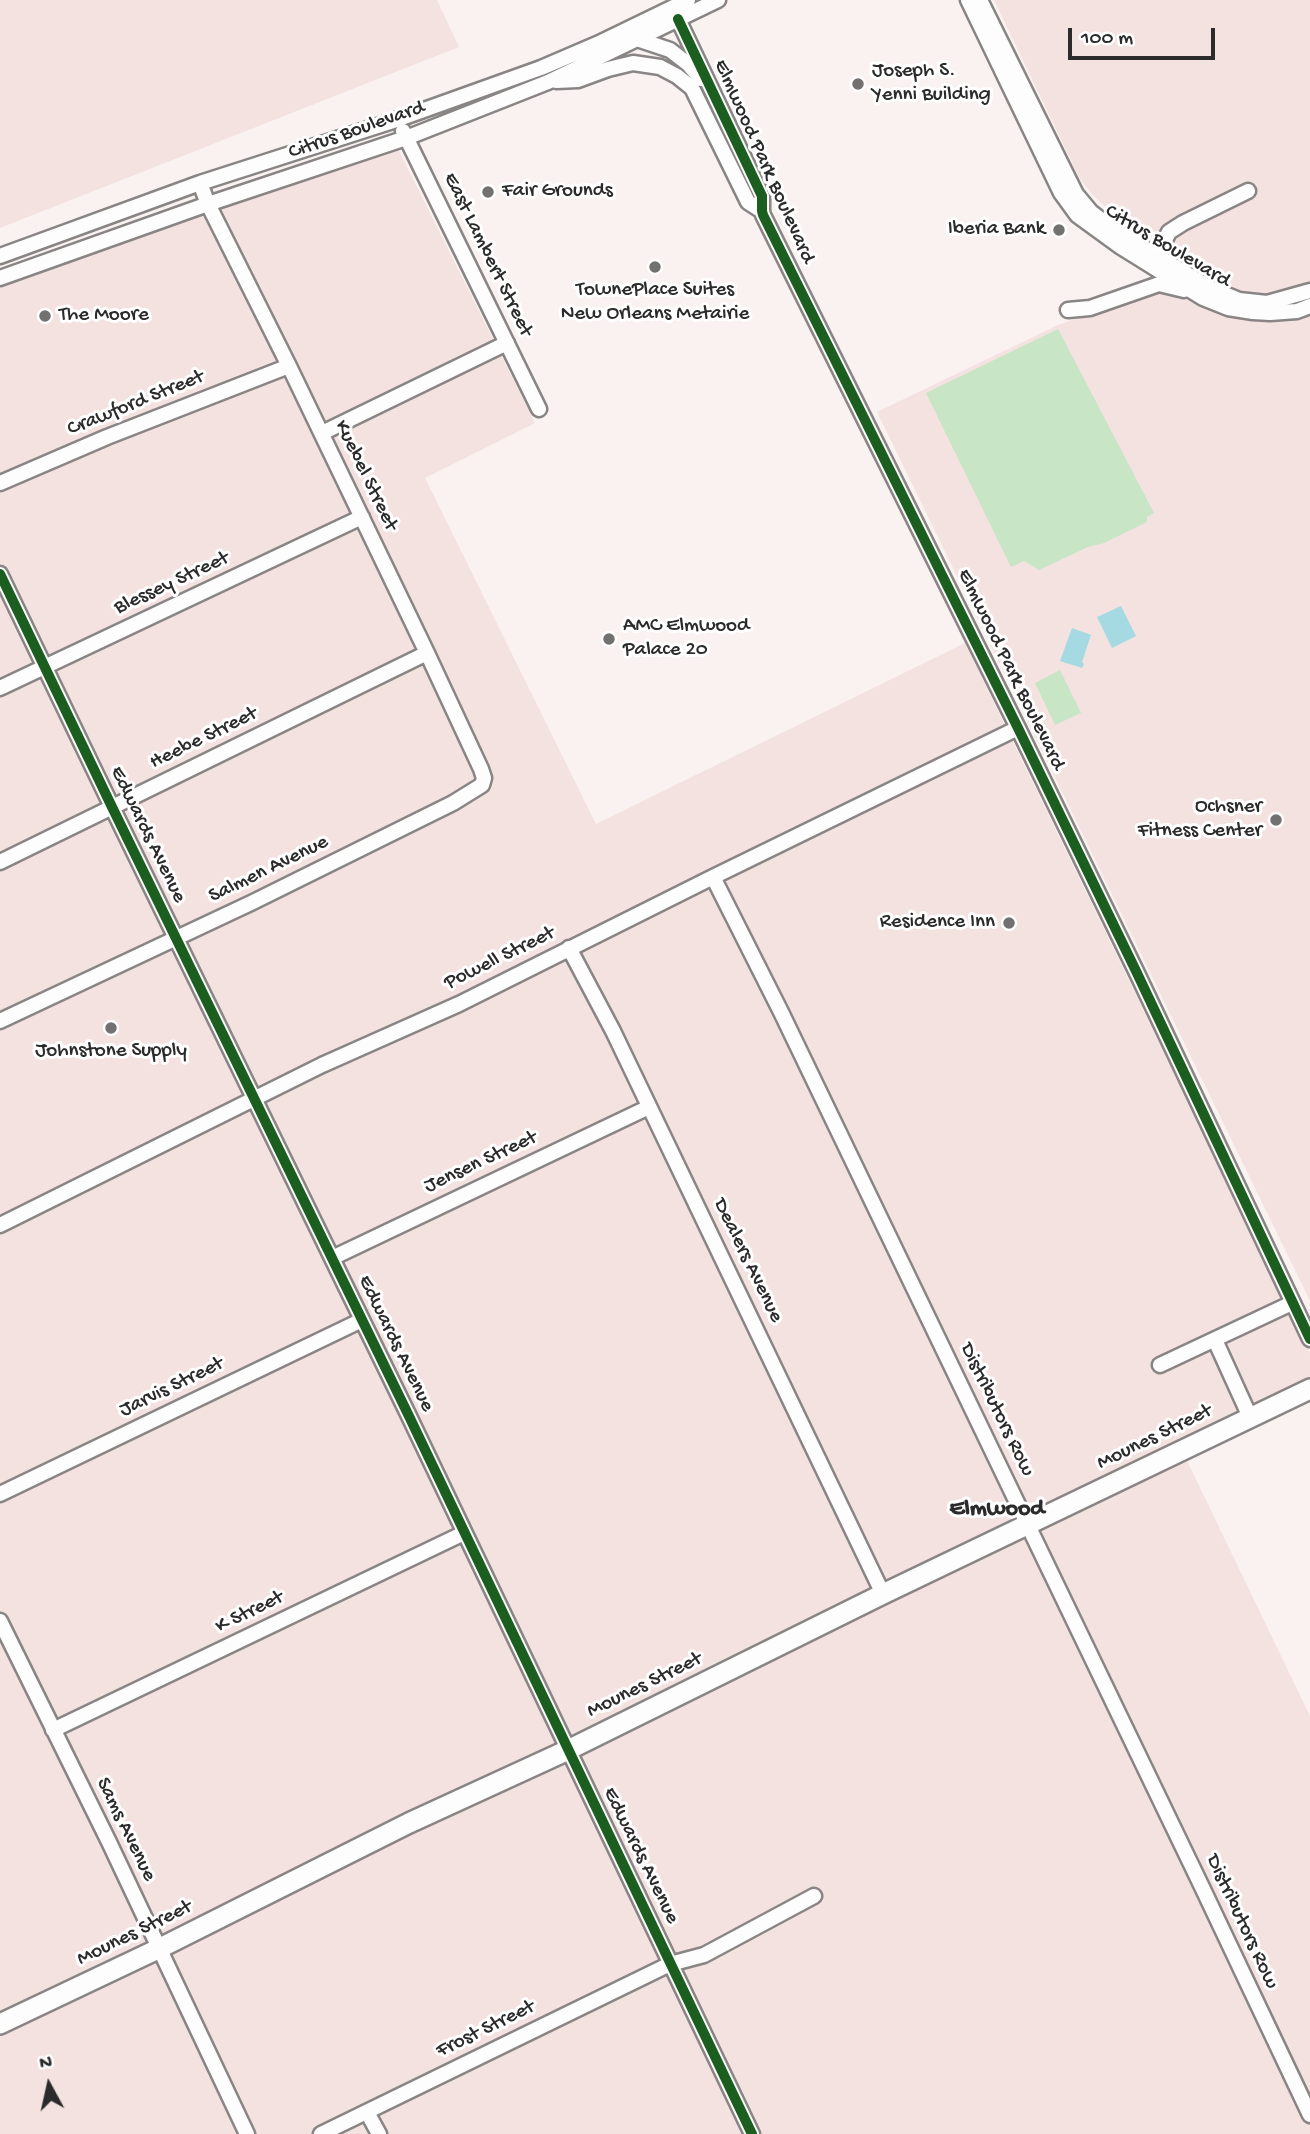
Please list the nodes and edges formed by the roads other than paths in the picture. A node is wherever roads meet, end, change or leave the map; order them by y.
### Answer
1 (688, 0) edge
2 (718, 0) edge
3 (968, 0) edge
4 (980, 0) edge
5 (703, 7) junction
6 (678, 19) junction
7 (643, 22) junction
8 (687, 38) junction
9 (638, 39) junction
10 (597, 44) junction
11 (575, 53) junction
12 (650, 65) junction
13 (548, 82) junction
14 (713, 93) junction
15 (513, 96) junction
16 (398, 119) junction
17 (406, 138) junction
18 (200, 183) junction
19 (1248, 191) dead end
20 (208, 204) junction
21 (762, 211) junction
22 (0, 256) edge
23 (1157, 256) junction
24 (0, 278) edge
25 (1310, 291) edge
26 (1197, 294) junction
27 (1310, 306) edge
28 (1068, 310) dead end
29 (507, 344) junction
30 (289, 366) junction
31 (539, 409) dead end
32 (322, 433) junction
33 (0, 483) edge
34 (362, 517) junction
35 (0, 574) edge
36 (427, 653) junction
37 (45, 667) junction
38 (0, 688) edge
39 (1018, 728) junction
40 (477, 788) joint
41 (111, 807) junction
42 (0, 862) edge
43 (713, 877) junction
44 (175, 938) junction
45 (569, 948) junction
46 (0, 1021) edge
47 (254, 1100) junction
48 (649, 1107) junction
49 (0, 1225) edge
50 (332, 1258) junction
51 (1292, 1303) junction
52 (362, 1320) junction
53 (1310, 1339) edge
54 (1215, 1340) junction
55 (1160, 1365) dead end
56 (1310, 1389) edge
57 (1250, 1417) junction
58 (0, 1494) edge
59 (1027, 1525) junction
60 (464, 1533) junction
61 (883, 1594) junction
62 (0, 1620) edge
63 (53, 1730) junction
64 (568, 1750) junction
65 (814, 1896) dead end
66 (158, 1949) junction
67 (670, 1964) junction
68 (0, 2024) edge
69 (367, 2112) junction
70 (1310, 2115) edge
71 (247, 2134) edge
72 (321, 2134) edge
73 (379, 2134) edge
74 (752, 2134) edge

1 - 7 street, Citrus Boulevard
2 - 5 street, Citrus Boulevard
3 - 26 street, Citrus Boulevard
4 - 23 street, Citrus Boulevard
5 - 6 street, Citrus Boulevard
5 - 8 street
6 - 8 street, Elmwood Park Boulevard
6 - 9 street, Citrus Boulevard
7 - 9 street
7 - 10 street, Citrus Boulevard
8 - 14 street, Elmwood Park Boulevard
9 - 10 street, Elmwood Park Boulevard
9 - 12 street
9 - 13 street, Citrus Boulevard
9 - 14 street, Elmwood Park Boulevard
10 - 11 street, Citrus Boulevard
11 - 15 street
11 - 16 street, Citrus Boulevard
12 - 13 street, Elmwood Park Boulevard
12 - 21 street, Elmwood Park Boulevard
13 - 15 street, Citrus Boulevard
14 - 21 street, Elmwood Park Boulevard
15 - 17 street, Citrus Boulevard
16 - 17 street, East Lambert Street
16 - 18 street, Citrus Boulevard
17 - 20 street, Citrus Boulevard
17 - 29 street, East Lambert Street
18 - 20 street, Kuebel Street
18 - 22 street, Citrus Boulevard
19 - 23 street
20 - 24 street, Citrus Boulevard
20 - 30 street, Kuebel Street
21 - 39 street, Elmwood Park Boulevard
23 - 25 street, Citrus Boulevard
26 - 27 street, Citrus Boulevard
26 - 28 street
29 - 31 street, East Lambert Street
29 - 32 street
30 - 32 street, Kuebel Street
30 - 33 street, Crawford Street
32 - 34 street, Kuebel Street
34 - 36 street, Kuebel Street
34 - 37 street, Blessey Street
35 - 37 street, Edwards Avenue
36 - 40 street, Kuebel Street
36 - 41 street, Heebe Street
37 - 38 street, Blessey Street
37 - 41 street, Edwards Avenue
39 - 43 street, Powell Street
39 - 51 street, Elmwood Park Boulevard
40 - 44 street, Salmen Avenue
41 - 42 street, Heebe Street
41 - 44 street, Edwards Avenue
43 - 45 street, Powell Street
43 - 59 street, Distributors Row
44 - 46 street, Salmen Avenue
44 - 47 street, Edwards Avenue
45 - 47 street, Powell Street
45 - 48 street, Dealers Avenue
47 - 49 street, Powell Street
47 - 50 street, Edwards Avenue
48 - 50 street, Jensen Street
48 - 61 street, Dealers Avenue
50 - 52 street, Edwards Avenue
51 - 53 street, Elmwood Park Boulevard
51 - 54 street
52 - 58 street, Jarvis Street
52 - 60 street, Edwards Avenue
54 - 55 street
54 - 57 street
56 - 57 main road, Mounes Street
57 - 59 main road, Mounes Street
59 - 61 main road, Mounes Street
59 - 70 street, Distributors Row
60 - 63 street, K Street
60 - 64 street, Edwards Avenue
61 - 64 main road, Mounes Street
62 - 63 street, Sams Avenue
63 - 66 street, Sams Avenue
64 - 66 main road, Mounes Street
64 - 67 street, Edwards Avenue
65 - 67 street, Frost Street
66 - 68 main road, Mounes Street
66 - 71 street, Sams Avenue
67 - 69 street, Frost Street
67 - 74 street, Edwards Avenue
69 - 72 street, Frost Street
69 - 73 street

